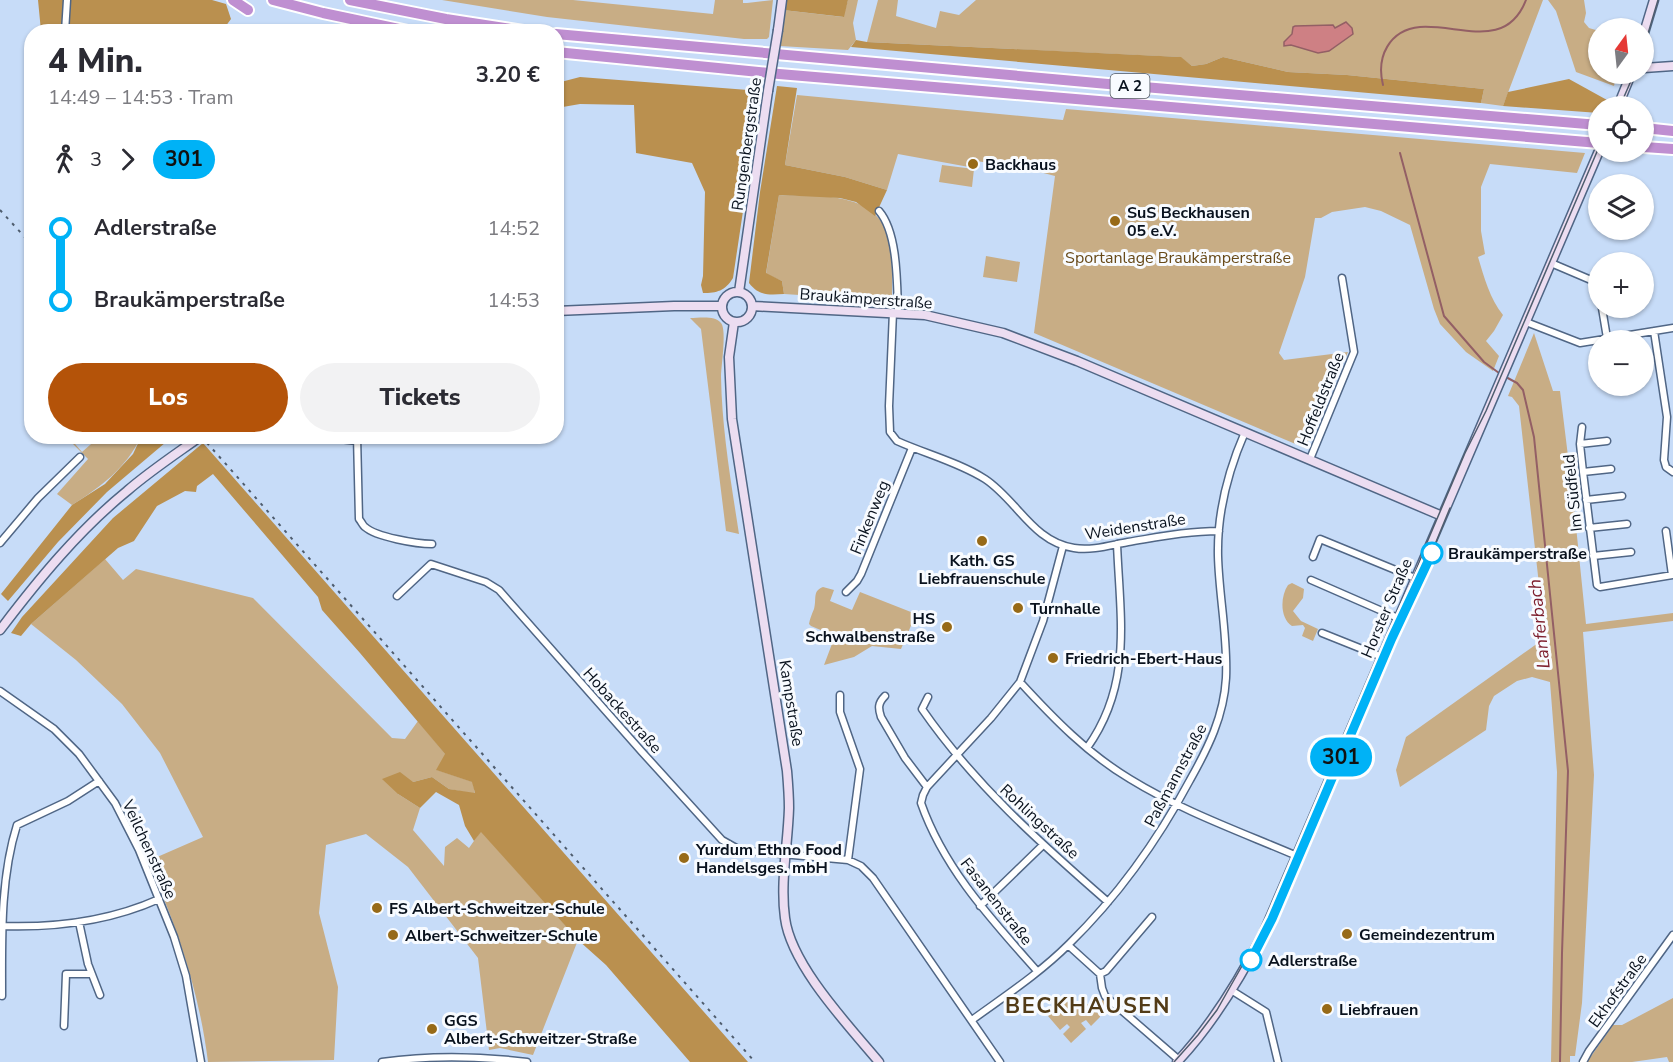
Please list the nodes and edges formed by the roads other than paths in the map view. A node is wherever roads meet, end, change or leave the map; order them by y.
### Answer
1 (67, 0) edge
2 (233, 0) edge
3 (273, 0) edge
4 (350, 0) edge
5 (782, 0) edge
6 (1654, 0) edge
7 (248, 10) dead end
8 (1649, 18) edge
9 (66, 24) edge
10 (375, 24) edge
11 (478, 24) edge
12 (564, 35) edge
13 (564, 53) edge
14 (574, 54) junction
15 (564, 57) edge
16 (1673, 66) edge
17 (1654, 67) edge
18 (1588, 124) edge
19 (1654, 129) edge
20 (1673, 131) edge
21 (1588, 142) edge
22 (1654, 148) edge
23 (1673, 149) edge
24 (1594, 162) edge
25 (879, 211) dead end
26 (1551, 263) junction
27 (1342, 278) dead end
28 (1588, 279) edge
29 (739, 292) junction
30 (722, 306) junction
31 (752, 306) junction
32 (564, 310) edge
33 (896, 312) junction
34 (734, 322) junction
35 (1526, 322) junction
36 (1673, 328) edge
37 (1654, 331) joint
38 (1588, 342) edge
39 (1665, 404) junction
40 (1673, 405) edge
41 (1582, 427) dead end
42 (1245, 432) junction
43 (1607, 441) dead end
44 (189, 444) edge
45 (357, 444) edge
46 (1580, 444) junction
47 (912, 448) junction
48 (80, 457) dead end
49 (1310, 459) junction
50 (1611, 469) dead end
51 (1583, 472) junction
52 (1673, 472) edge
53 (1622, 496) dead end
54 (1586, 500) junction
55 (1442, 516) junction
56 (1628, 524) dead end
57 (1589, 528) junction
58 (1219, 531) junction
59 (1666, 531) dead end
60 (0, 543) edge
61 (432, 544) dead end
62 (1117, 544) junction
63 (1063, 546) junction
64 (1631, 552) dead end
65 (1313, 556) dead end
66 (1593, 556) junction
67 (1673, 575) edge
68 (1415, 578) junction
69 (1311, 580) dead end
70 (846, 592) dead end
71 (397, 596) dead end
72 (1398, 618) junction
73 (0, 630) edge
74 (1322, 633) dead end
75 (1382, 657) junction
76 (1020, 682) junction
77 (0, 691) edge
78 (840, 695) dead end
79 (885, 696) dead end
80 (928, 697) dead end
81 (1086, 748) junction
82 (957, 755) junction
83 (99, 780) junction
84 (927, 787) junction
85 (1178, 804) junction
86 (1043, 845) junction
87 (785, 854) junction
88 (1297, 856) junction
89 (848, 860) junction
90 (159, 899) junction
91 (1108, 902) junction
92 (980, 906) junction
93 (1152, 918) dead end
94 (79, 922) junction
95 (1, 926) edge
96 (1673, 934) edge
97 (1068, 945) junction
98 (1037, 971) junction
99 (91, 974) junction
100 (1100, 974) junction
101 (1231, 990) junction
102 (2, 996) dead end
103 (100, 996) dead end
104 (972, 1020) junction
105 (64, 1026) dead end
106 (1178, 1061) edge
107 (201, 1062) edge
108 (382, 1062) edge
109 (527, 1062) edge
110 (879, 1062) edge
111 (1000, 1062) edge
112 (1278, 1062) edge
113 (1583, 1062) edge

1 - 9 street
2 - 7 highway
3 - 10 highway
4 - 11 highway
5 - 29 street, Rungenbergstraße, bridge
6 - 8 street
12 - 18 highway, A 2
13 - 14 highway, A 2
14 - 15 highway
14 - 21 highway, A 2
16 - 17 street
19 - 20 highway
22 - 23 highway
24 - 26 street, Horster Straße
25 - 33 street
26 - 28 street
26 - 35 street, Horster Straße
27 - 49 street, Hoffeldstraße
29 - 30 street
29 - 31 street
30 - 32 street
30 - 34 street
31 - 33 street, Braukämperstraße
31 - 34 street
33 - 42 street, Braukämperstraße
33 - 47 street, Weidenstraße
34 - 87 street, Kampstraße
35 - 38 street
35 - 55 street, Horster Straße
36 - 37 street
37 - 39 street
39 - 40 street
39 - 52 street
41 - 46 street, Im Südfeld
42 - 49 street, Braukämperstraße
42 - 58 street, Paßmannstraße
43 - 46 street
44 - 73 street
45 - 61 street
46 - 51 street, Im Südfeld
47 - 63 street, Weidenstraße
47 - 70 street, Finkenweg
48 - 60 street
49 - 55 street, Braukämperstraße
50 - 51 street
51 - 54 street, Im Südfeld
53 - 54 street
54 - 57 street, Im Südfeld
55 - 68 street, Horster Straße
56 - 57 street
57 - 66 street, Im Südfeld
58 - 62 street, Weidenstraße
58 - 85 street, Paßmannstraße
59 - 67 street
62 - 63 street, Weidenstraße
62 - 81 street
63 - 76 street
64 - 66 street
65 - 68 street
66 - 67 street, Im Südfeld
68 - 72 street, Horster Straße
69 - 72 street
71 - 87 street, Hobackestraße
72 - 75 street, Horster Straße
74 - 75 street
75 - 88 street, Horster Straße
76 - 81 street
76 - 82 street
77 - 83 street, Veilchenstraße
78 - 89 street
79 - 84 street
80 - 82 street, Rohlingstraße
81 - 85 street
82 - 84 street
82 - 86 street, Rohlingstraße
83 - 90 street, Veilchenstraße
83 - 95 street
84 - 92 street, Fasanenstraße
85 - 88 street
85 - 91 street, Paßmannstraße
86 - 91 street, Rohlingstraße
86 - 92 street
87 - 89 street, Hobackestraße
87 - 110 street, Kampstraße
88 - 101 street, Horster Straße
89 - 104 street, Hobackestraße
90 - 94 street
90 - 107 street, Veilchenstraße
91 - 97 street, Paßmannstraße
92 - 98 street, Fasanenstraße
93 - 100 street
94 - 95 street
94 - 99 street
95 - 102 street
96 - 113 street, Ekhofstraße
97 - 98 street, Paßmannstraße
97 - 100 street
98 - 104 street, Paßmannstraße
99 - 103 street
99 - 105 street
100 - 106 street
101 - 106 street, Horster Straße
101 - 112 street
104 - 111 street, Hobackestraße
108 - 109 street

